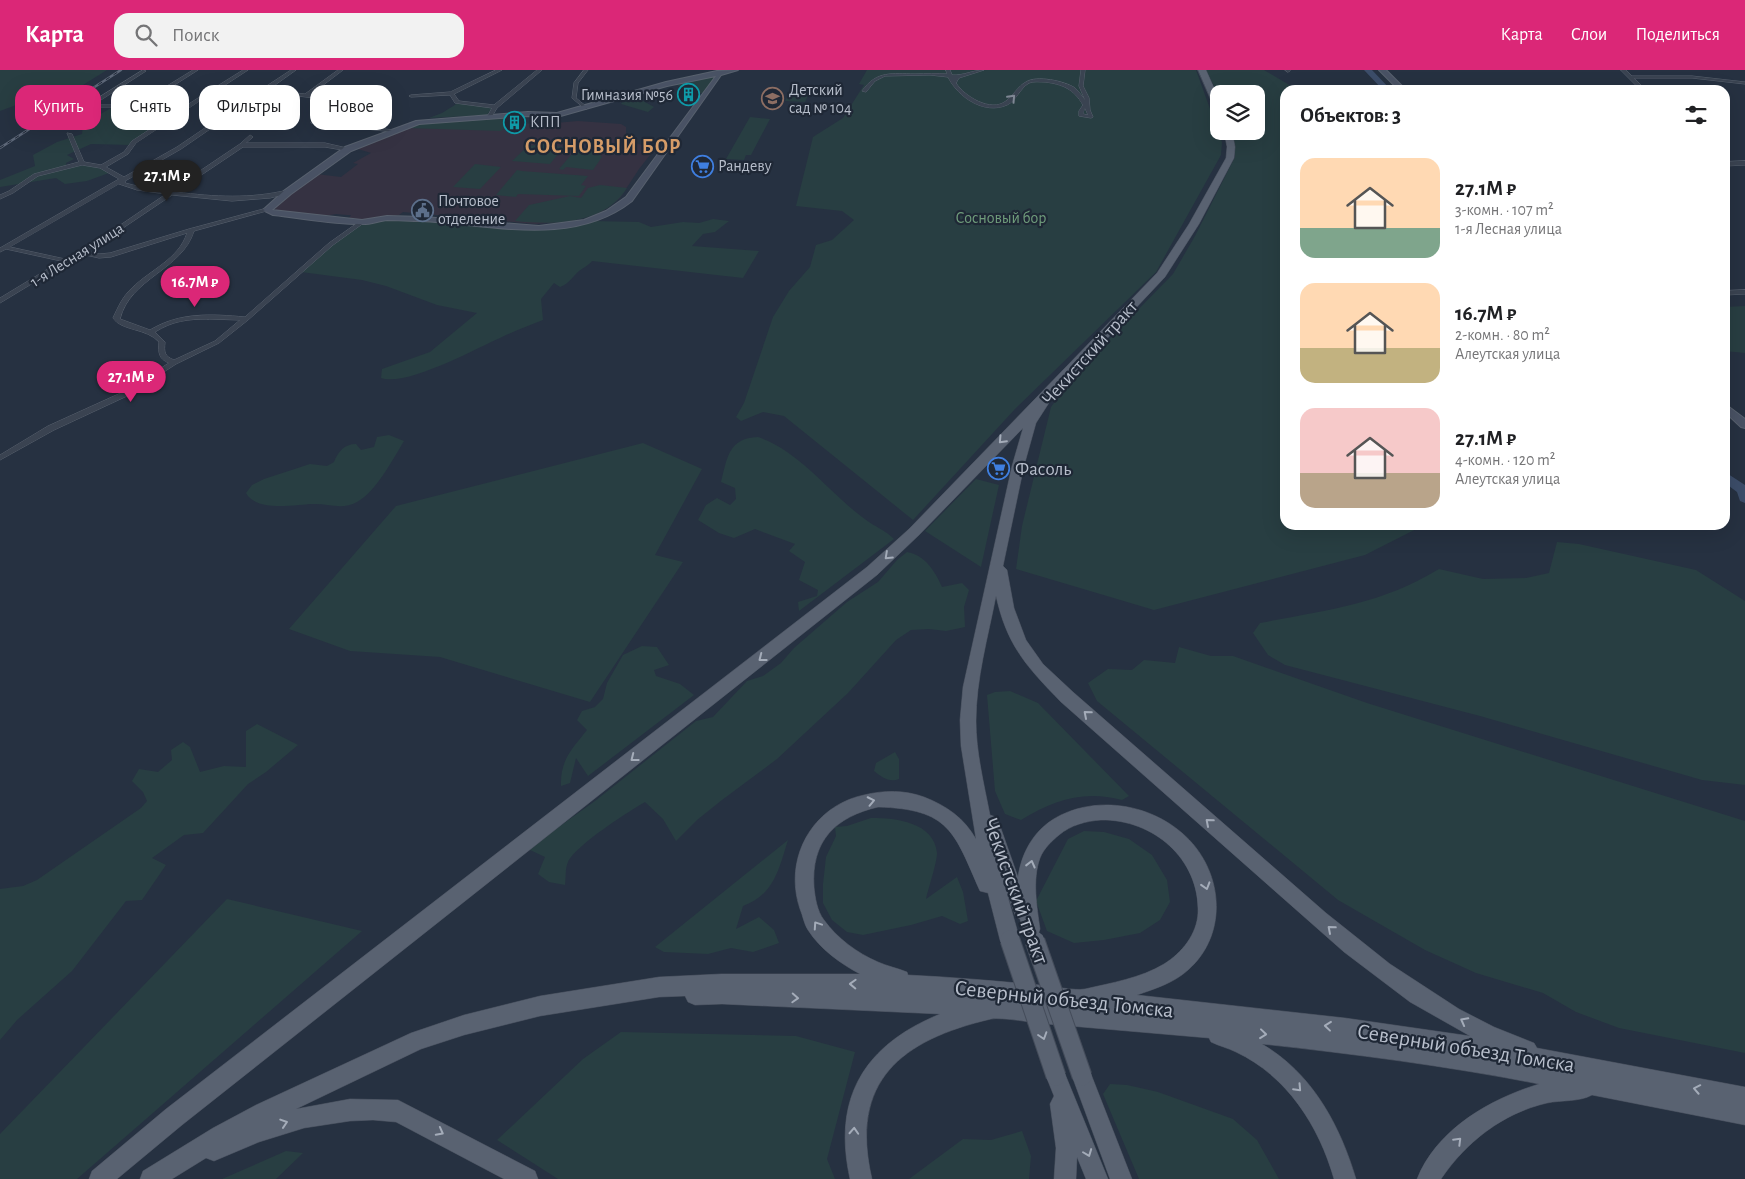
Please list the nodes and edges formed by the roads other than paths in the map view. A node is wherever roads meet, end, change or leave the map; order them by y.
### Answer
1 (196, 70) edge
2 (246, 70) edge
3 (294, 70) edge
4 (341, 70) edge
5 (500, 70) edge
6 (540, 70) edge
7 (586, 70) edge
8 (735, 70) edge
9 (948, 70) edge
10 (982, 70) edge
11 (1083, 70) edge
12 (1202, 70) edge
13 (1382, 70) edge
14 (1624, 70) edge
15 (144, 71) dead end
16 (717, 73) junction
17 (950, 76) junction
18 (1633, 77) junction
19 (956, 80) junction
20 (1745, 83) edge
21 (121, 85) edge
22 (172, 85) edge
23 (223, 85) edge
24 (273, 85) edge
25 (1397, 85) edge
26 (1640, 85) edge
27 (1210, 88) edge
28 (111, 91) edge
29 (864, 91) dead end
30 (451, 93) junction
31 (300, 95) edge
32 (306, 96) junction
33 (310, 96) edge
34 (411, 96) dead end
35 (199, 100) edge
36 (192, 105) junction
37 (111, 106) edge
38 (189, 106) edge
39 (495, 107) junction
40 (585, 108) junction
41 (489, 117) junction
42 (206, 130) edge
43 (384, 130) edge
44 (393, 131) junction
45 (69, 134) dead end
46 (250, 137) dead end
47 (1230, 140) edge
48 (242, 145) junction
49 (348, 149) junction
50 (82, 163) junction
51 (1745, 163) edge
52 (1730, 164) edge
53 (102, 167) junction
54 (122, 181) junction
55 (172, 192) junction
56 (288, 192) junction
57 (0, 197) edge
58 (267, 210) junction
59 (362, 222) junction
60 (191, 230) junction
61 (2, 248) edge
62 (82, 252) junction
63 (67, 261) junction
64 (1745, 292) edge
65 (1730, 293) edge
66 (0, 301) edge
67 (246, 319) junction
68 (151, 332) junction
69 (174, 363) junction
70 (1049, 393) junction
71 (1730, 412) edge
72 (1745, 425) edge
73 (0, 458) edge
74 (999, 558) junction
75 (973, 772) junction
76 (1008, 934) junction
77 (1033, 935) junction
78 (934, 986) junction
79 (1073, 998) junction
80 (999, 1009) junction
81 (1145, 1022) junction
82 (386, 1055) junction
83 (1056, 1076) junction
84 (1612, 1080) junction
85 (1745, 1098) edge
86 (1745, 1114) edge
87 (155, 1177) edge
88 (1121, 1177) edge
89 (100, 1179) edge
90 (527, 1179) edge
91 (862, 1179) edge
92 (1065, 1179) edge
93 (1098, 1179) edge
94 (1345, 1179) edge
95 (1428, 1179) edge

1 - 22 street
2 - 23 street
3 - 24 street
4 - 32 street
5 - 30 street
6 - 39 street
7 - 40 street
8 - 16 street
9 - 17 street
10 - 19 street
19 -> 11 street
12 - 27 main road
13 - 25 street
14 - 18 street
15 - 21 street
16 - 40 street
16 - 59 street
17 - 19 street
17 - 29 street
18 - 20 street
18 - 26 street
28 - 37 street
30 - 34 street
30 - 39 street
31 - 32 street
32 - 33 street
35 - 36 street
36 - 38 street
36 - 53 street
39 - 41 street
40 - 41 street
41 - 44 street
42 - 54 street
43 - 44 street
44 - 49 street
45 - 50 street
46 - 48 street, 1-я Лесная улица
47 - 70 main road, Чекистский тракт
48 - 49 street
48 - 55 street, 1-я Лесная улица
49 - 56 street
50 - 53 street
50 - 57 street
51 - 52 street
53 - 54 street
54 - 55 street
54 - 61 street
55 - 56 street
55 - 62 street, 1-я Лесная улица
56 - 58 street
58 - 59 street
58 - 60 street
59 - 67 street
60 - 62 street
60 - 68 street
61 - 63 street
62 - 63 street, 1-я Лесная улица
63 - 66 street, 1-я Лесная улица
64 - 65 street
67 - 68 street
67 - 69 street
68 - 69 street
69 - 73 street
70 - 74 main road, Чекистский тракт
70 -> 89 main road
71 - 72 street
74 - 75 main road, Чекистский тракт
84 -> 74 main road
75 - 76 main road, Чекистский тракт
75 - 77 main road, Чекистский тракт
78 -> 76 main road
76 -> 83 main road, bridge
77 -> 79 main road
77 - 88 main road, Чекистский тракт, bridge
78 - 79 main road, Северный объезд Томска
78 -> 82 main road, Северный объезд Томска
84 -> 79 main road, Северный объезд Томска
80 - 81 main road, Северный объезд Томска
82 -> 80 main road, Северный объезд Томска
91 -> 80 main road
81 -> 84 main road, Северный объезд Томска
81 -> 94 main road
82 - 87 main road, Северный объезд Томска
83 - 92 main road
83 -> 93 main road
85 -> 84 main road, Северный объезд Томска
84 - 86 main road, Северный объезд Томска
95 -> 84 main road
87 -> 90 main road

